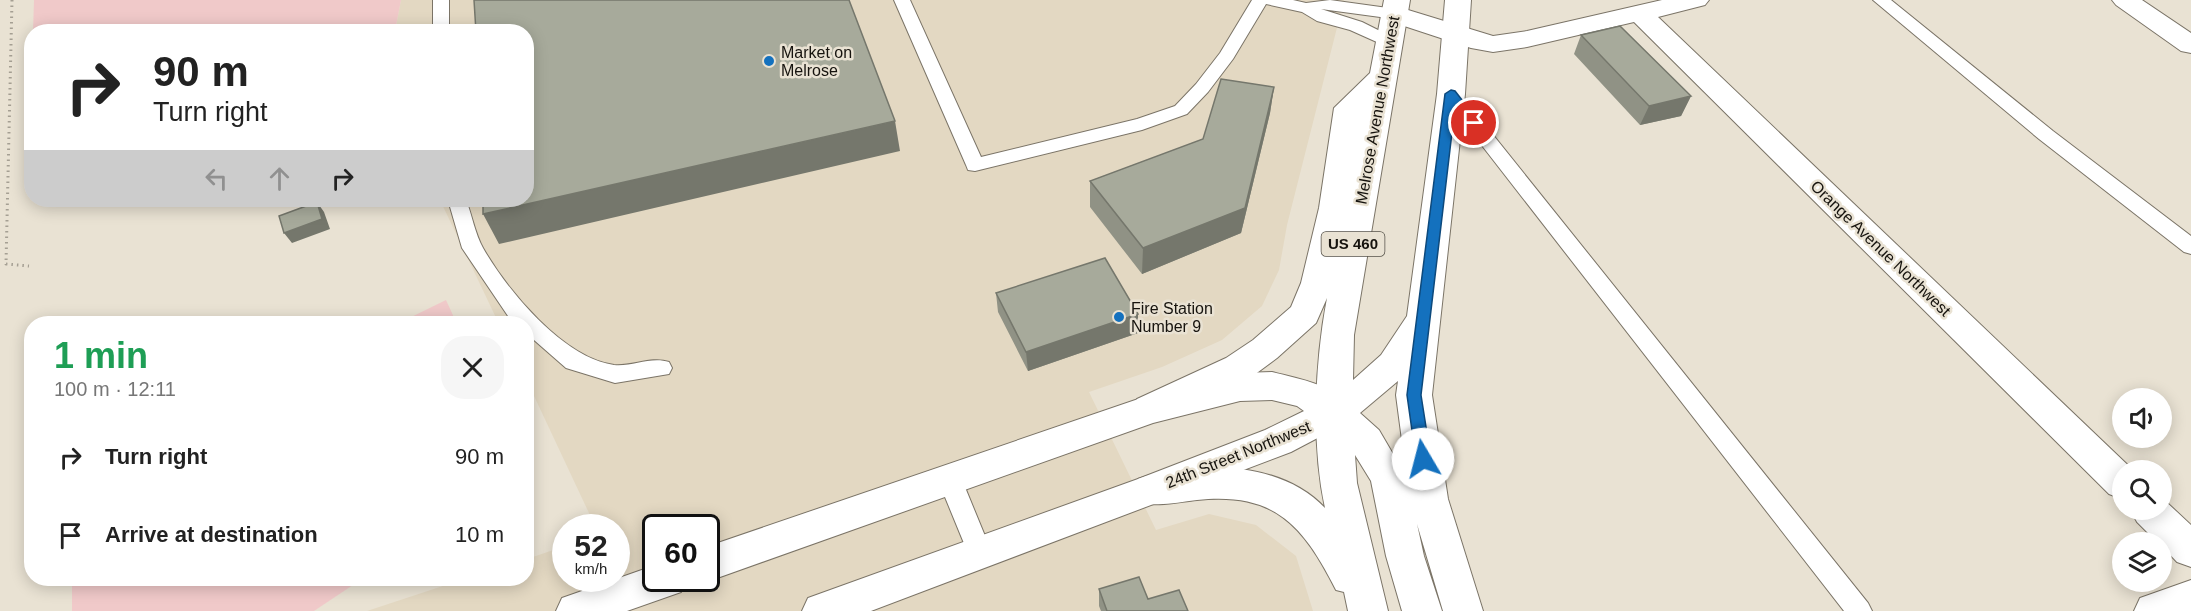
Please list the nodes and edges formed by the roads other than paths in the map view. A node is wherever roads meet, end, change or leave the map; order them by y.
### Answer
1 (441, 0) edge
2 (902, 0) edge
3 (1260, 0) edge
4 (1270, 0) edge
5 (1458, 0) edge
6 (1696, 0) edge
7 (1881, 0) edge
8 (2125, 0) edge
9 (1396, 7) edge
10 (1307, 8) junction
11 (1639, 13) junction
12 (441, 24) edge
13 (1455, 34) junction
14 (1388, 42) junction
15 (2191, 45) edge
16 (1382, 77) junction
17 (1451, 94) junction
18 (459, 207) edge
19 (2191, 248) edge
20 (1424, 309) junction
21 (521, 316) edge
22 (534, 327) edge
23 (661, 368) dead end
24 (1150, 409) junction
25 (1335, 412) junction
26 (2112, 473) edge
27 (950, 480) junction
28 (1151, 490) junction
29 (2160, 520) edge
30 (2191, 550) edge
31 (980, 553) junction
32 (720, 560) edge
33 (642, 588) edge
34 (2191, 598) edge
35 (1367, 607) edge
36 (576, 611) edge
37 (822, 611) edge
38 (1422, 611) edge
39 (1463, 611) edge
40 (1859, 611) edge
41 (2154, 611) edge

1 - 12 lane
2 - 3 lane
4 - 10 lane
5 - 13 main road
6 - 11 main road
7 - 19 lane
8 - 15 main road
9 - 10 lane
9 - 13 main road
9 - 14 main road, Melrose Avenue Northwest / US 460
10 - 14 lane
11 - 13 main road
11 - 26 main road, Orange Avenue Northwest
13 - 17 main road
14 - 16 main road, Melrose Avenue Northwest / US 460
16 - 24 main road
16 - 25 main road, Melrose Avenue Northwest / US 460
17 - 20 main road
17 - 40 lane
18 - 21 lane
20 - 25 main road
20 - 39 main road
22 - 23 lane
24 - 25 main road, 24th Street Northwest
24 - 27 main road, 24th Street Northwest
25 - 28 main road, 24th Street Northwest
25 - 35 main road, Melrose Avenue Northwest / US 460
25 - 38 main road
27 - 31 lane
27 - 32 main road, 24th Street Northwest
28 - 31 main road, 24th Street Northwest
28 - 35 main road
29 - 30 main road
31 - 37 main road, 24th Street Northwest
33 - 36 main road
34 - 41 main road

